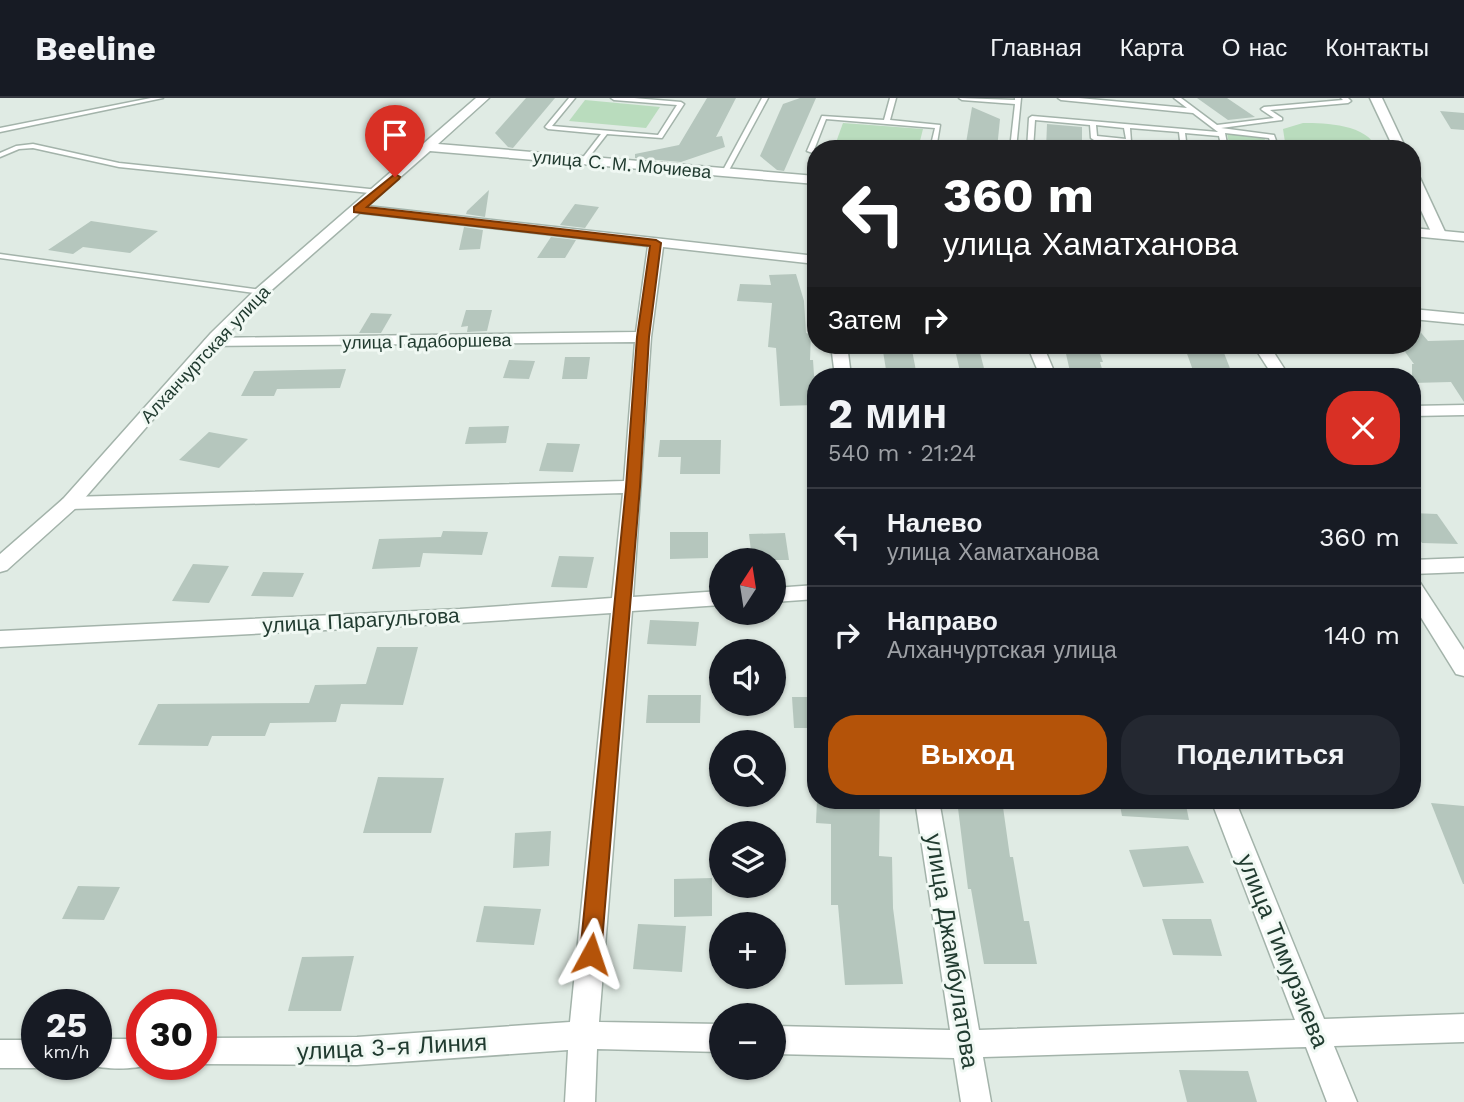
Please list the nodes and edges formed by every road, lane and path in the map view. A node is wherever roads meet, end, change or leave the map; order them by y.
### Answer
1 (160, 98) edge
2 (483, 98) edge
3 (572, 98) edge
4 (614, 98) edge
5 (765, 98) edge
6 (893, 98) edge
7 (961, 98) edge
8 (1061, 98) edge
9 (1177, 98) edge
10 (1343, 98) edge
11 (1376, 98) edge
12 (630, 99) edge
13 (1018, 100) edge
14 (1195, 111) junction
15 (887, 122) junction
16 (1093, 123) junction
17 (1128, 126) junction
18 (0, 130) edge
19 (1182, 130) junction
20 (1220, 130) junction
21 (605, 132) junction
22 (815, 140) edge
23 (935, 140) edge
24 (1014, 140) edge
25 (1031, 140) edge
26 (1117, 140) edge
27 (1129, 140) edge
28 (1183, 140) edge
29 (1223, 140) edge
30 (1273, 140) edge
31 (1396, 140) edge
32 (429, 147) junction
33 (0, 155) edge
34 (584, 160) junction
35 (725, 172) junction
36 (807, 179) edge
37 (379, 192) junction
38 (1421, 195) edge
39 (358, 209) junction
40 (1421, 233) edge
41 (1439, 234) junction
42 (1464, 237) edge
43 (656, 243) junction
44 (0, 256) edge
45 (807, 259) edge
46 (261, 292) junction
47 (1421, 315) edge
48 (1464, 319) edge
49 (643, 337) junction
50 (211, 343) junction
51 (1464, 410) edge
52 (1421, 411) edge
53 (633, 487) junction
54 (69, 503) junction
55 (0, 565) edge
56 (1464, 565) edge
57 (1421, 567) edge
58 (807, 593) edge
59 (786, 594) edge
60 (709, 599) edge
61 (1421, 600) edge
62 (623, 605) junction
63 (0, 639) edge
64 (1464, 668) edge
65 (928, 809) edge
66 (1227, 809) edge
67 (1464, 1028) edge
68 (1314, 1031) junction
69 (583, 1035) junction
70 (709, 1038) edge
71 (786, 1040) edge
72 (967, 1044) junction
73 (217, 1052) edge
74 (0, 1054) edge
75 (21, 1054) edge
76 (580, 1102) edge
77 (976, 1102) edge
78 (1342, 1102) edge

1 - 18 lane
2 - 32 street, Алханчуртская улица
3 - 21 lane
4 - 12 lane
5 - 35 lane
6 - 15 lane
7 - 13 lane
8 - 14 lane
9 - 14 lane
10 - 20 lane
11 - 31 street
12 - 21 lane
13 - 24 lane
14 - 20 lane
15 - 22 lane
15 - 23 lane
16 - 17 lane
16 - 25 lane
16 - 26 lane
17 - 19 lane
17 - 27 lane
19 - 20 lane
19 - 28 lane
20 - 29 lane
20 - 30 lane
21 - 34 lane
32 - 34 street, улица С. М. Мочиева
32 - 37 street, Алханчуртская улица
33 - 37 lane
34 - 35 street, улица С. М. Мочиева
35 - 36 street, улица С. М. Мочиева
37 - 39 street, Алханчуртская улица
38 - 41 street
39 - 43 street
39 - 46 street, Алханчуртская улица
40 - 41 street
41 - 42 street
43 - 45 street
43 - 49 street
44 - 46 lane
46 - 50 street, Алханчуртская улица
47 - 48 street
49 - 50 street, улица Гадаборшева
49 - 53 street
50 - 54 street, Алханчуртская улица
51 - 52 street
53 - 54 street
53 - 62 street
54 - 55 street, Алханчуртская улица
56 - 57 street
58 - 59 street
60 - 62 street, улица Парагульгова
61 - 64 street
62 - 63 street, улица Парагульгова
62 - 69 street
65 - 72 street, улица Джамбулатова
66 - 68 street, улица Тимурзиева
67 - 68 street
68 - 72 street
68 - 78 street, улица Тимурзиева
69 - 70 street, улица 3-я Линия
69 - 73 street, улица 3-я Линия
69 - 76 street
71 - 72 street
72 - 77 street, улица Джамбулатова
74 - 75 street

